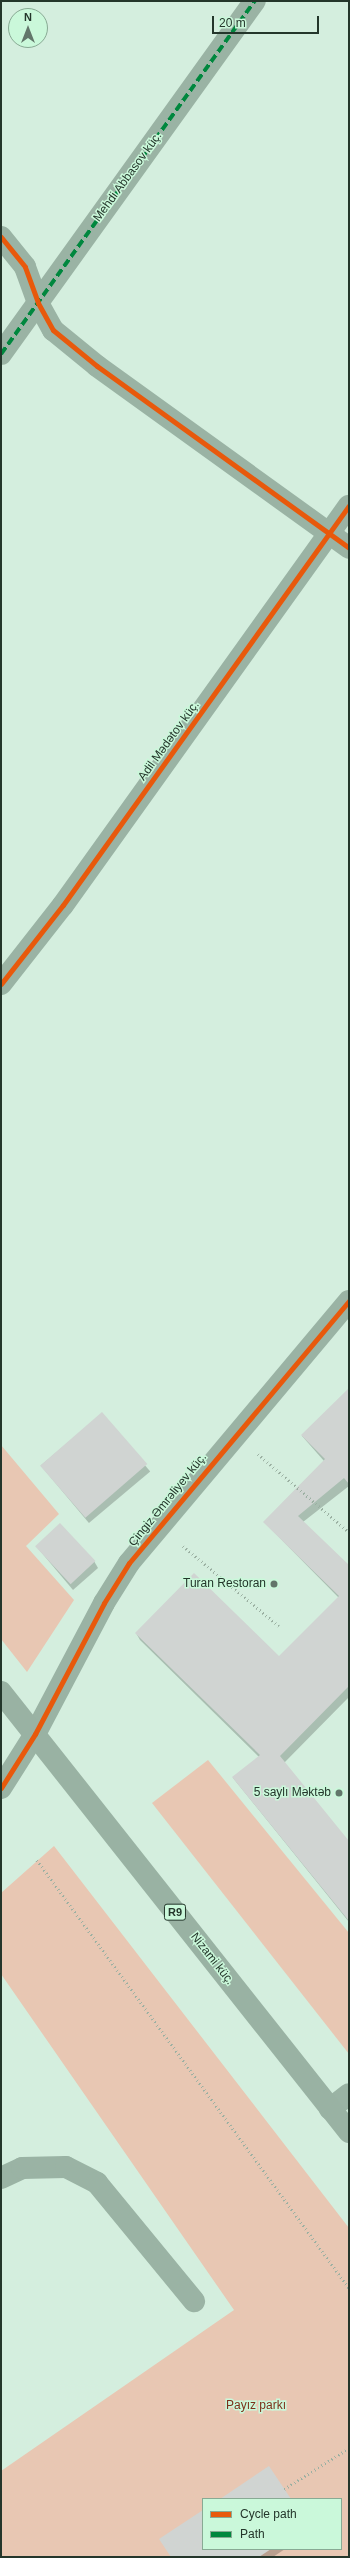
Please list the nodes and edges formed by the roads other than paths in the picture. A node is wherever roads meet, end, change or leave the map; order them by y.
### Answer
1 (255, 1) edge
2 (1, 237) edge
3 (38, 303) junction
4 (1, 354) edge
5 (349, 506) edge
6 (330, 533) junction
7 (349, 548) edge
8 (1, 984) edge
9 (349, 1301) edge
10 (1, 1692) edge
11 (34, 1734) junction
12 (1, 1788) edge
13 (349, 2094) edge
14 (330, 2108) junction
15 (349, 2132) edge
16 (1, 2178) edge
17 (194, 2301) dead end

1 - 3 street, Mehdi Abbasov küç.
2 - 3 street
3 - 4 street, Mehdi Abbasov küç.
3 - 6 street
5 - 6 street, Adil Mədətov küç.
6 - 7 street
6 - 8 street, Adil Mədətov küç.
9 - 11 street, Çingiz Əmrəliyev küç.
10 - 11 highway, Nizami küç. / R9
11 - 12 street, Çingiz Əmrəliyev küç.
11 - 14 highway, Nizami küç. / R9
13 - 14 street
14 - 15 highway, Nizami küç. / R9
16 - 17 street

